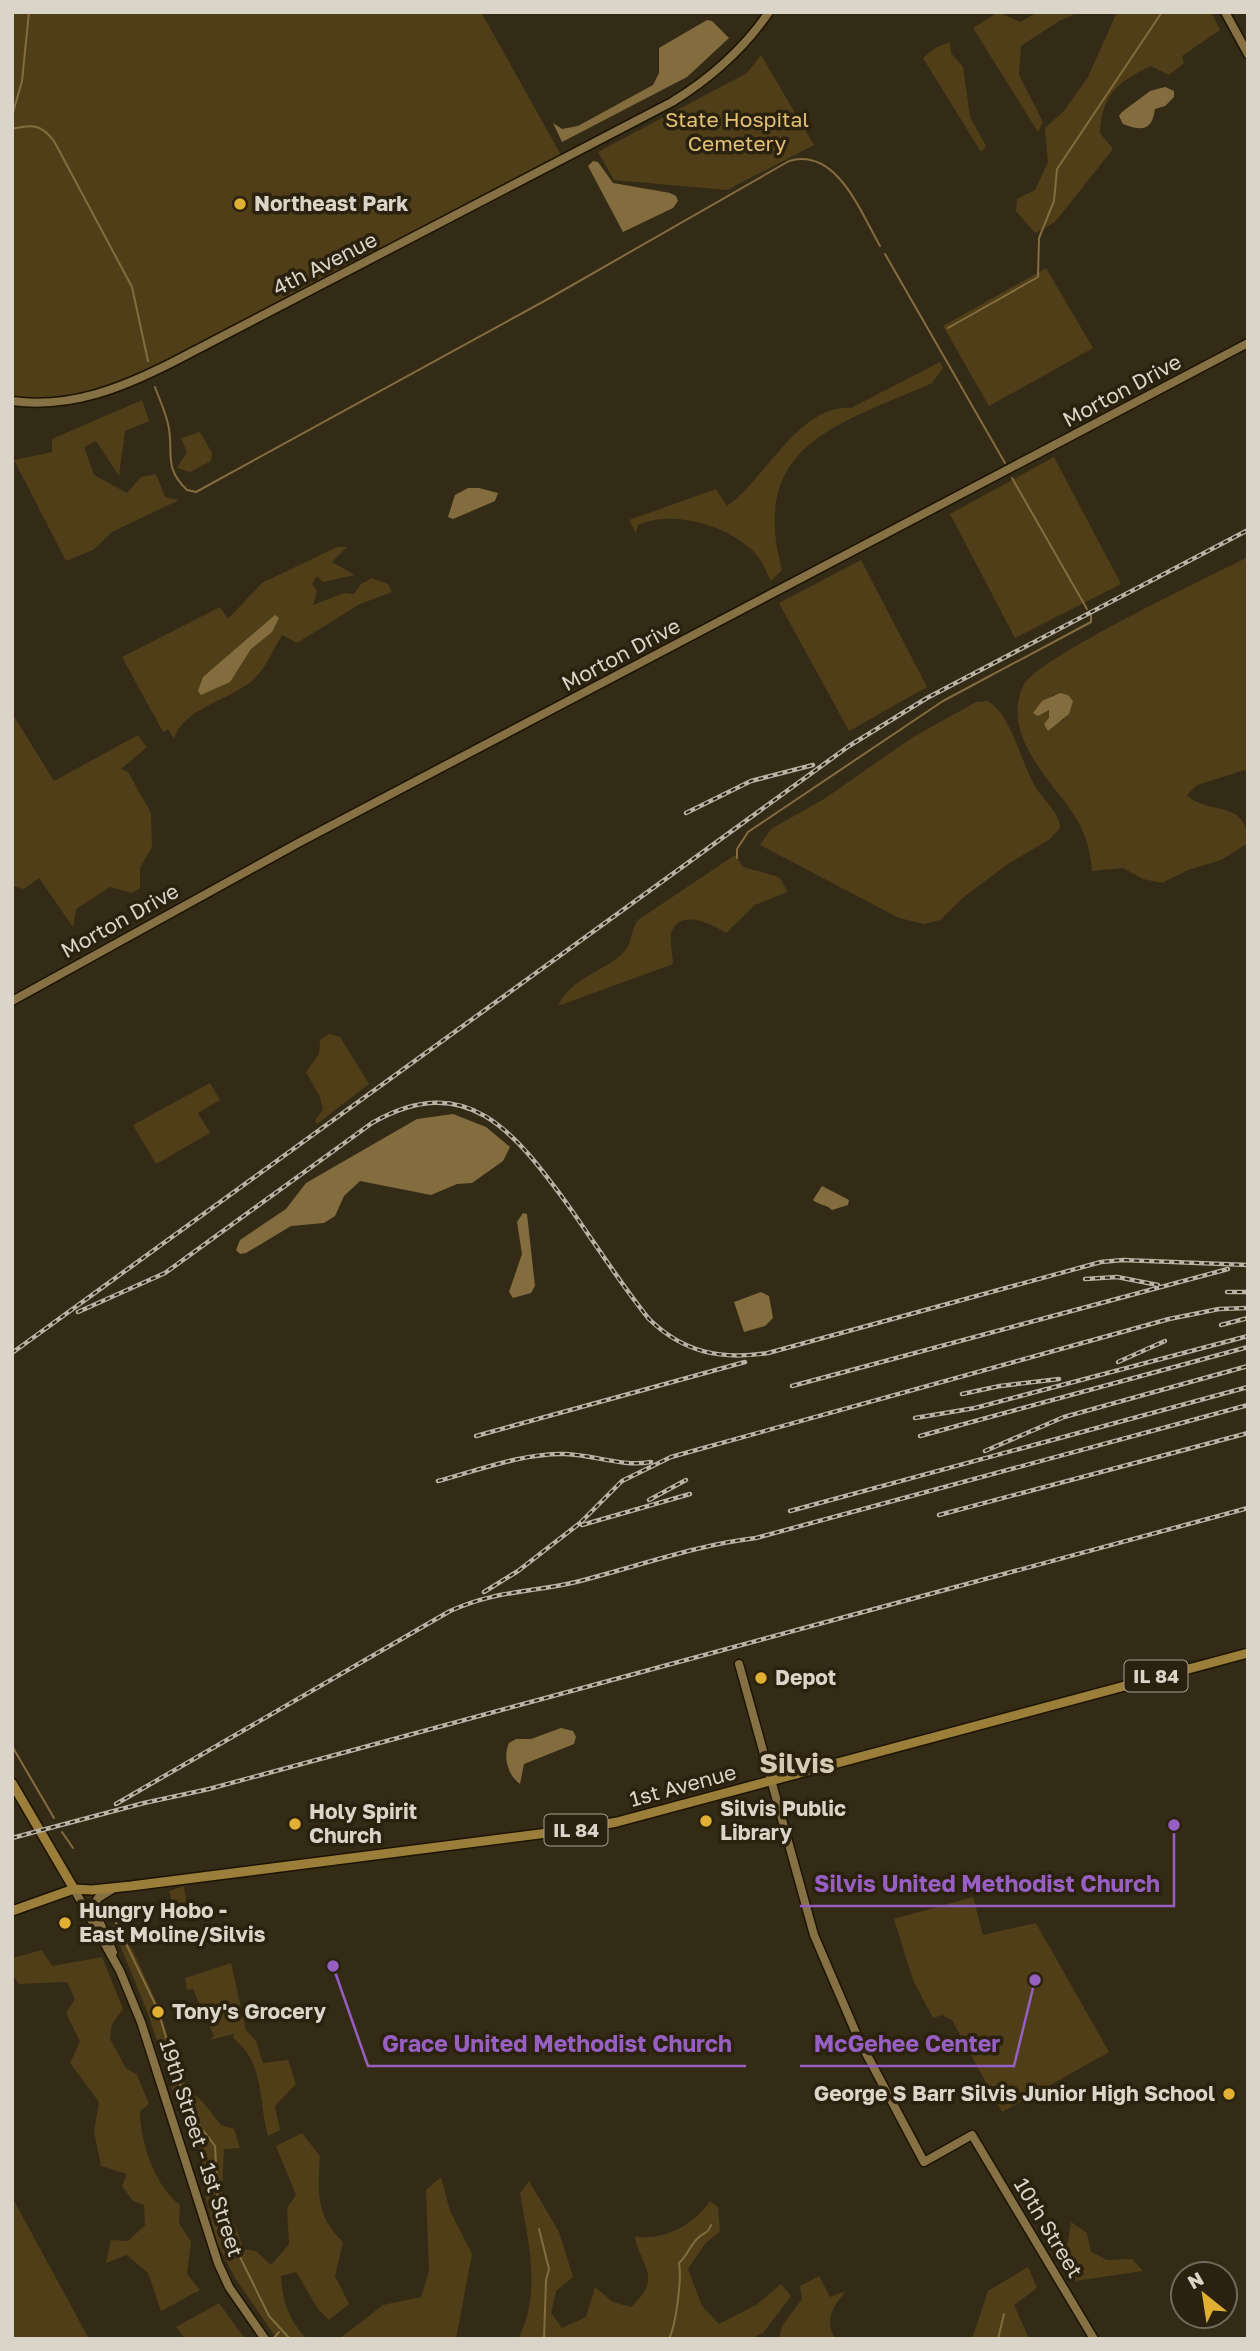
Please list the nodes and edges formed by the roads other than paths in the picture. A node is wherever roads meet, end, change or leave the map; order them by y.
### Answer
1 (769, 12) edge
2 (1225, 12) edge
3 (1248, 54) edge
4 (1248, 343) edge
5 (12, 401) edge
6 (12, 1001) edge
7 (1248, 1653) edge
8 (739, 1664) dead end
9 (771, 1780) junction
10 (12, 1783) edge
11 (114, 1888) junction
12 (74, 1889) junction
13 (12, 1910) edge
14 (120, 1971) junction
15 (265, 2339) edge
16 (1094, 2339) edge

1 - 5 street, 4th Avenue
2 - 3 street
4 - 6 street, Morton Drive
7 - 9 main road, 1st Avenue / IL 84
8 - 9 street
9 - 11 main road, 1st Avenue / IL 84
9 - 16 street, 10th Street
10 - 12 main road
11 - 12 main road, 1st Avenue / IL 84
11 - 14 street
12 - 13 main road, 1st Avenue
12 - 14 street, 19th Street - 1st Street
14 - 15 street, 19th Street - 1st Street

